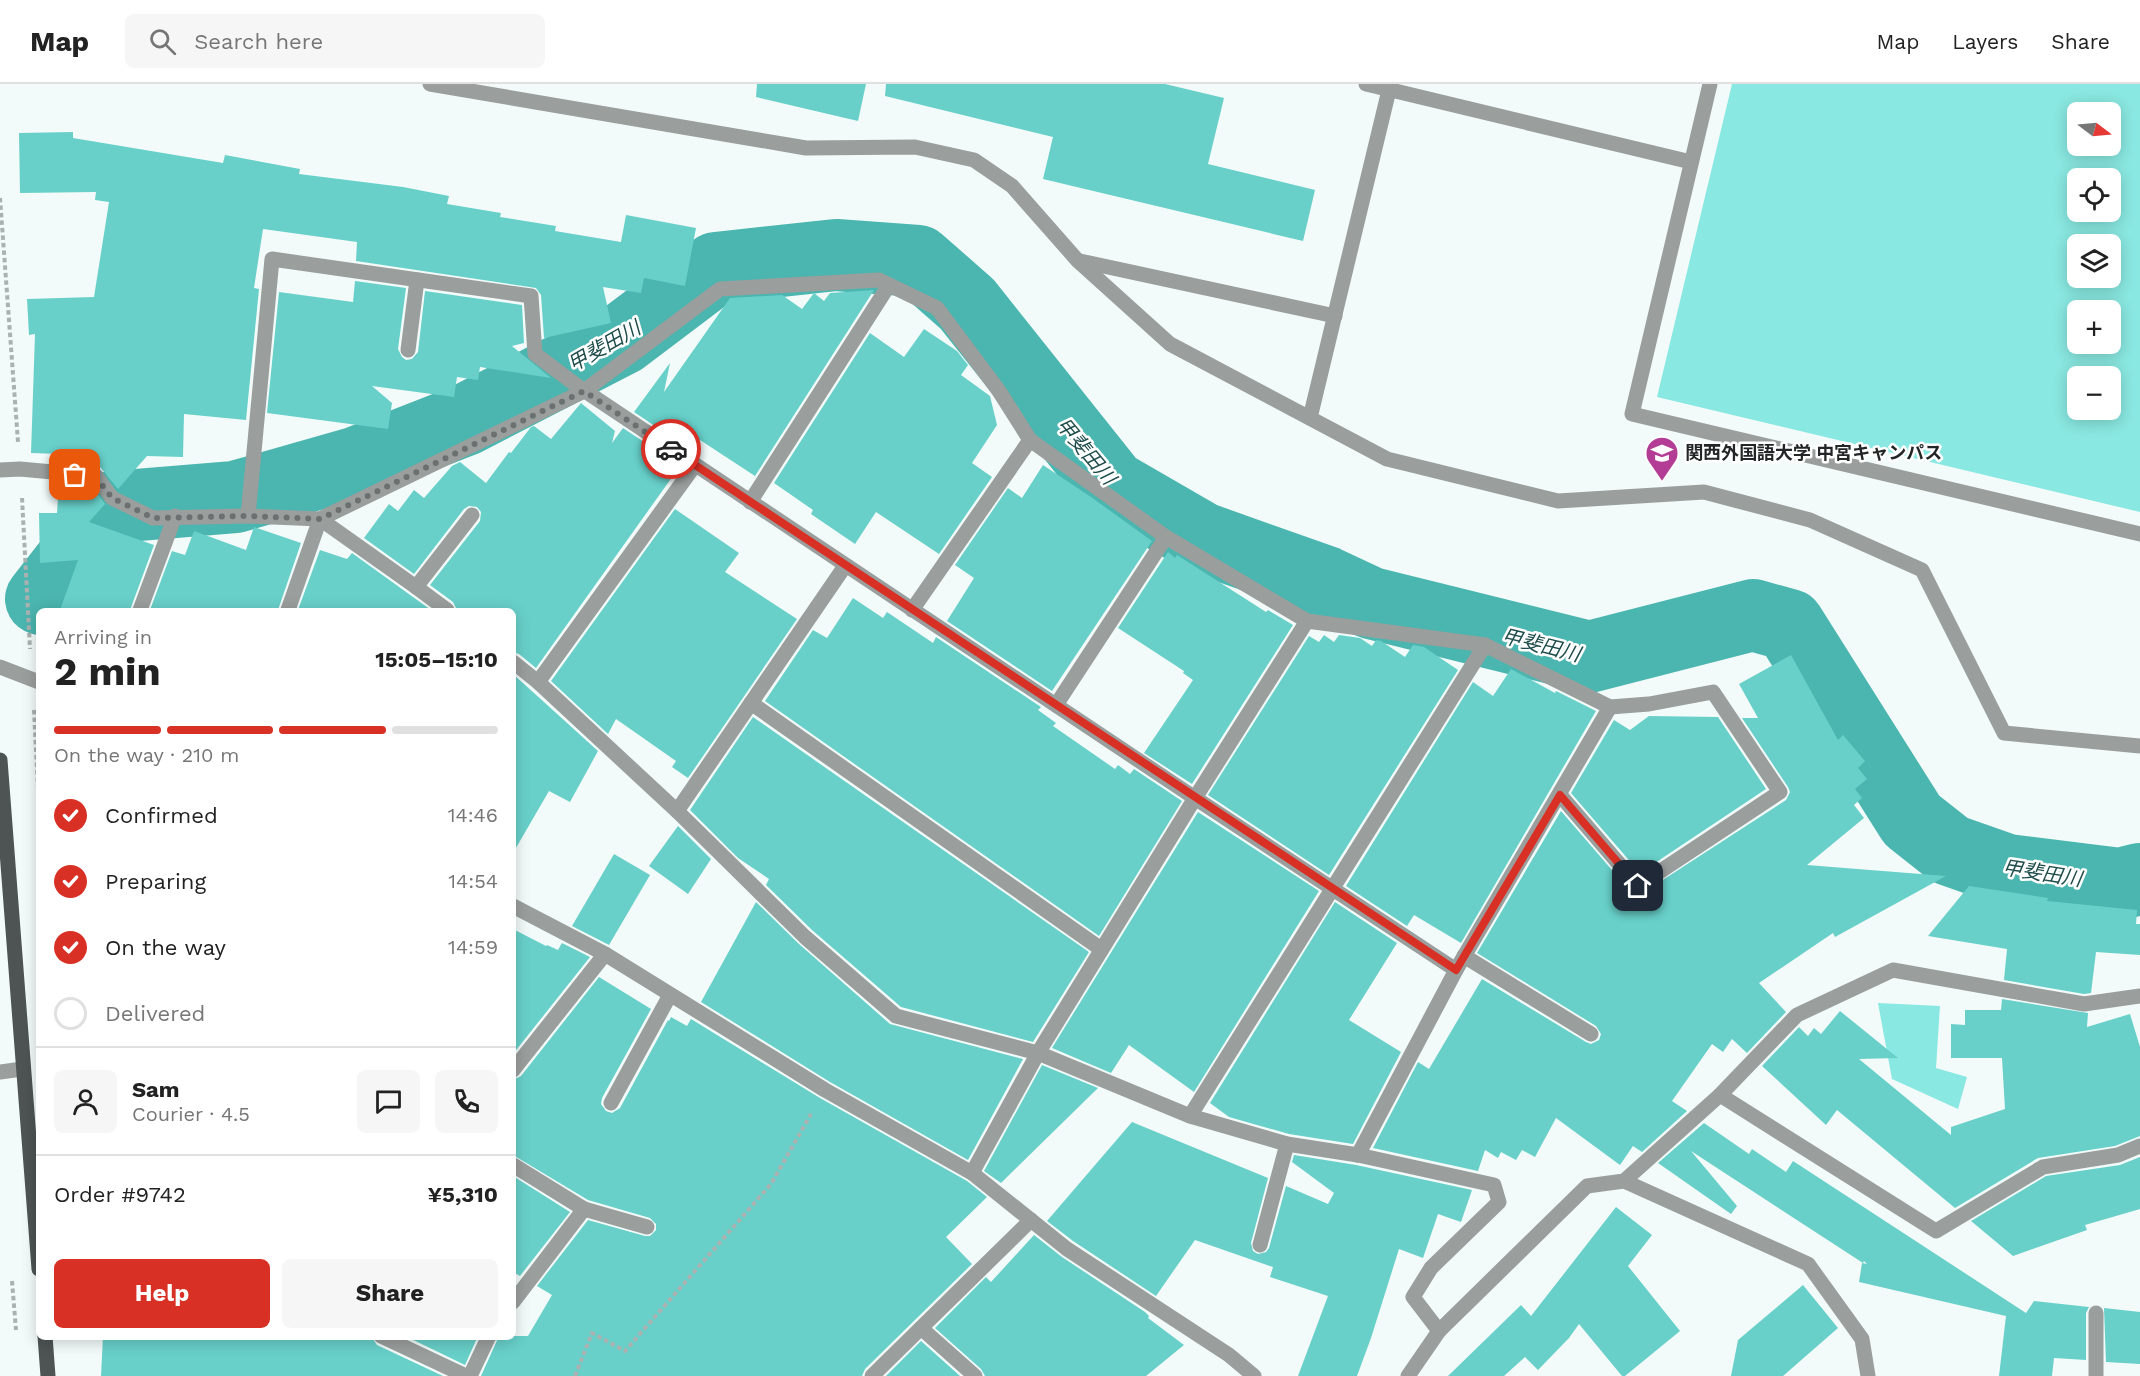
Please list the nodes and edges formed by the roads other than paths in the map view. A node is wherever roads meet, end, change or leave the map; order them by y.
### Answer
1 (430, 84) edge
2 (1366, 84) edge
3 (1710, 84) edge
4 (1389, 90) junction
5 (1691, 162) junction
6 (1078, 261) junction
7 (417, 280) junction
8 (889, 285) junction
9 (1335, 316) junction
10 (408, 350) dead end
11 (580, 388) junction
12 (1310, 418) junction
13 (1030, 440) junction
14 (695, 465) junction
15 (0, 470) edge
16 (750, 502) junction
17 (248, 514) junction
18 (472, 515) dead end
19 (175, 516) junction
20 (320, 519) junction
21 (2140, 534) edge
22 (1166, 537) junction
23 (845, 566) junction
24 (416, 587) junction
25 (141, 608) edge
26 (289, 608) edge
27 (444, 608) edge
28 (912, 610) junction
29 (1308, 621) junction
30 (1485, 645) junction
31 (516, 664) edge
32 (0, 667) edge
33 (35, 681) edge
34 (538, 682) junction
35 (752, 703) junction
36 (1056, 705) junction
37 (1611, 707) junction
38 (2140, 746) edge
39 (0, 760) edge
40 (1560, 795) junction
41 (1195, 798) junction
42 (677, 811) junction
43 (1333, 889) junction
44 (516, 908) edge
45 (1101, 950) junction
46 (605, 954) junction
47 (1460, 963) junction
48 (670, 995) junction
49 (2140, 996) edge
50 (1591, 1035) dead end
51 (1038, 1053) junction
52 (516, 1066) edge
53 (22, 1069) junction
54 (0, 1072) edge
55 (1720, 1095) junction
56 (610, 1103) dead end
57 (1190, 1116) junction
58 (1287, 1144) junction
59 (2140, 1146) edge
60 (1358, 1155) junction
61 (516, 1167) edge
62 (972, 1173) junction
63 (1624, 1181) junction
64 (584, 1209) junction
65 (1031, 1220) junction
66 (647, 1227) dead end
67 (36, 1234) edge
68 (1260, 1245) dead end
69 (516, 1298) edge
70 (2096, 1314) dead end
71 (921, 1328) junction
72 (1439, 1331) junction
73 (45, 1340) edge
74 (390, 1340) edge
75 (487, 1340) edge
76 (48, 1376) edge
77 (466, 1376) edge
78 (470, 1376) edge
79 (872, 1376) edge
80 (975, 1376) edge
81 (1254, 1376) edge
82 (1408, 1376) edge
83 (1868, 1376) edge
84 (2096, 1376) edge

1 - 6 street
2 - 4 street
3 - 5 street
4 - 5 street
4 - 9 street
5 - 21 street
6 - 9 street
6 - 12 street
7 - 10 street
7 - 11 street
7 - 17 street
8 - 11 street
8 - 13 street
8 - 16 street
9 - 12 street
11 - 14 street
11 - 20 street
12 - 38 street
13 - 22 street
13 - 28 street
14 - 16 street
14 - 34 street
15 - 19 street
16 - 23 street
17 - 19 street
17 - 20 street
18 - 24 street
19 - 25 street
20 - 24 street
20 - 26 street
22 - 29 street
22 - 36 street
23 - 28 street
23 - 35 street
24 - 27 street
28 - 36 street
29 - 30 street
29 - 41 street
30 - 37 street
30 - 43 street
31 - 34 street
32 - 33 street
34 - 42 street
35 - 42 street
35 - 45 street
36 - 41 street
37 - 40 street
37 - 40 street
39 - 53 main road
40 - 47 street
41 - 43 street
41 - 45 street
42 - 51 street
43 - 47 street
43 - 57 street
44 - 46 street
45 - 51 street
46 - 48 street
46 - 52 street
47 - 50 street
47 - 60 street
48 - 56 street
48 - 62 street
49 - 55 street
51 - 57 street
51 - 62 street
53 - 54 street
53 - 67 main road
55 - 59 street
55 - 63 street
57 - 58 street
58 - 60 street
58 - 68 street
60 - 72 street
61 - 64 street
62 - 65 street
63 - 72 street
63 - 83 street
64 - 66 street
64 - 69 street
65 - 71 street
65 - 81 street
70 - 84 street
71 - 79 street
71 - 80 street
72 - 82 street
73 - 76 main road
74 - 77 street
75 - 78 street

